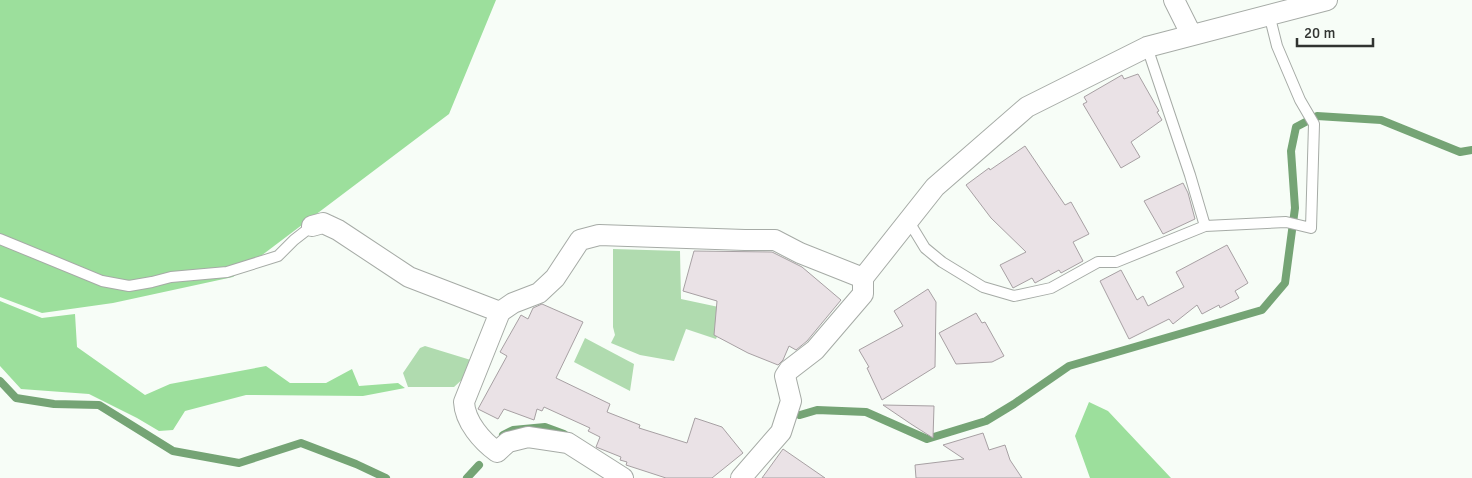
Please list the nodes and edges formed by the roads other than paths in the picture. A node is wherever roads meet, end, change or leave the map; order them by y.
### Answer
1 (1174, 0) edge
2 (1327, 0) edge
3 (1269, 14) junction
4 (1191, 34) junction
5 (1147, 47) junction
6 (908, 222) junction
7 (312, 226) joint
8 (1205, 226) junction
9 (0, 239) edge
10 (862, 278) junction
11 (500, 312) junction
12 (623, 478) edge
13 (741, 478) edge

1 - 4 street
2 - 3 street
3 - 4 street
3 - 8 lane
4 - 5 street
5 - 6 street
5 - 8 lane
6 - 8 lane
6 - 10 street
7 - 9 lane
7 - 11 street
10 - 11 street
10 - 13 street
11 - 12 street

